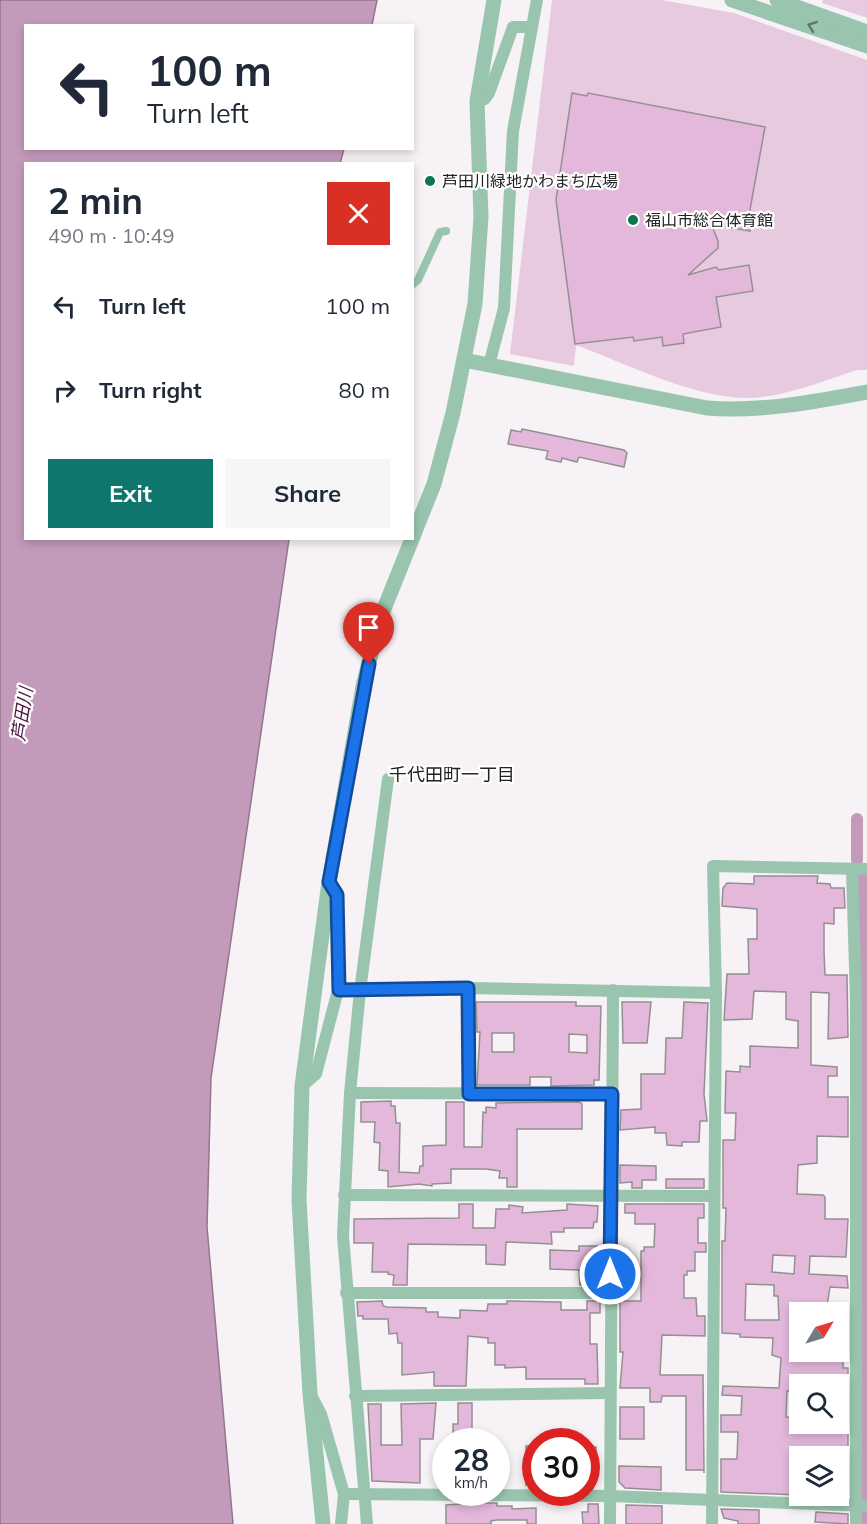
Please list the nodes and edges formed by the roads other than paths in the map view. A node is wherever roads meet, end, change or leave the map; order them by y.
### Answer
1 (494, 0) edge
2 (537, 0) edge
3 (732, 0) edge
4 (777, 0) edge
5 (531, 27) junction
6 (867, 32) edge
7 (867, 46) edge
8 (477, 101) junction
9 (446, 231) dead end
10 (414, 283) edge
11 (464, 360) junction
12 (489, 365) junction
13 (867, 392) edge
14 (414, 534) edge
15 (412, 540) edge
16 (388, 779) dead end
17 (852, 869) junction
18 (867, 869) edge
19 (329, 882) junction
20 (468, 988) junction
21 (339, 990) junction
22 (613, 990) junction
23 (360, 991) junction
24 (716, 993) junction
25 (302, 1086) junction
26 (350, 1094) junction
27 (469, 1094) junction
28 (612, 1094) junction
29 (344, 1195) junction
30 (713, 1196) junction
31 (611, 1197) junction
32 (346, 1293) junction
33 (610, 1293) junction
34 (610, 1393) junction
35 (310, 1394) junction
36 (355, 1396) junction
37 (344, 1494) junction
38 (363, 1494) junction
39 (610, 1496) junction
40 (712, 1498) junction
41 (861, 1506) edge
42 (323, 1524) edge
43 (341, 1524) edge
44 (367, 1524) edge
45 (610, 1524) edge
46 (712, 1524) edge
47 (856, 1524) edge

1 - 8 street
2 - 5 street
7 -> 3 street
4 - 6 street
5 - 8 street
5 - 12 street
8 - 11 street
9 - 10 street
11 - 12 street
11 - 14 street
12 - 13 street
15 - 19 street
16 - 23 street
17 - 18 street
17 - 24 street
17 - 41 street
19 - 21 street
19 - 25 street
20 - 22 street
20 - 23 street
20 - 27 street
21 - 23 street
21 - 25 street
22 - 24 street
22 - 28 street
23 - 26 street
24 - 30 street
25 - 35 street
26 - 27 street
26 - 29 street
27 - 28 street
28 - 31 street
29 - 31 street
29 - 32 street
30 - 31 street
30 - 40 street
31 - 33 street
32 - 33 street
32 - 36 street
33 - 34 street
34 - 36 street
34 - 39 street
35 - 37 street
35 - 42 street
36 - 38 street
37 - 38 street
37 - 43 street
38 - 39 street
38 - 44 street
39 - 40 street
39 - 45 street
40 - 41 street
40 - 46 street
41 - 47 street

